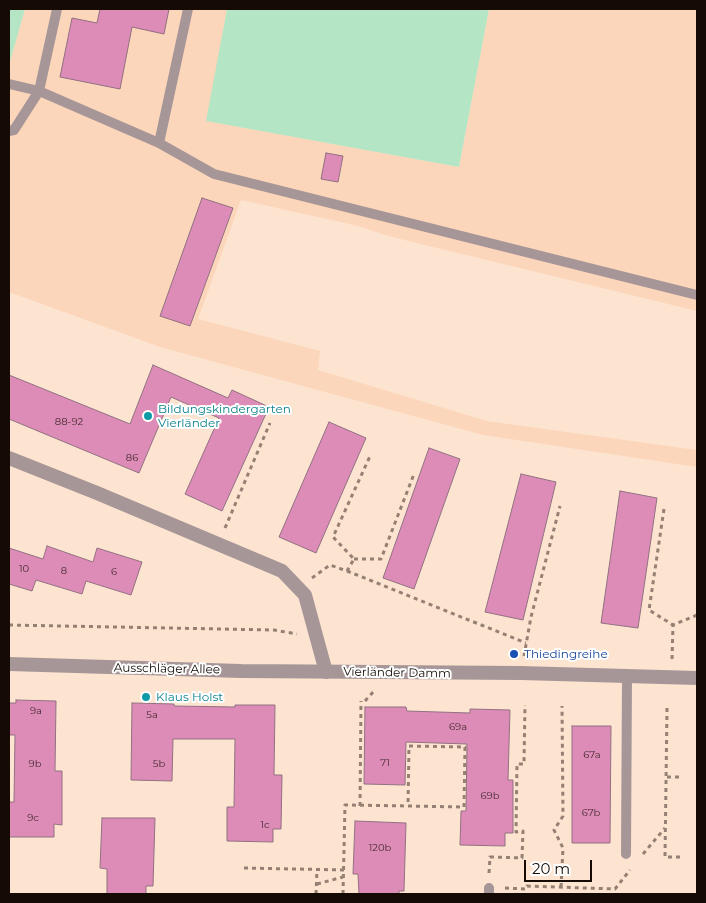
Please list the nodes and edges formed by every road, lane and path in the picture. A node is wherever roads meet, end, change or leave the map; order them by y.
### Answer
1 (57, 9) edge
2 (188, 9) edge
3 (9, 84) edge
4 (39, 91) junction
5 (9, 132) edge
6 (159, 143) junction
7 (697, 293) edge
8 (270, 423) dead end
9 (371, 454) dead end
10 (9, 458) edge
11 (414, 474) dead end
12 (560, 506) dead end
13 (664, 509) dead end
14 (218, 544) junction
15 (354, 559) junction
16 (347, 571) junction
17 (298, 588) junction
18 (697, 615) edge
19 (9, 625) edge
20 (674, 625) junction
21 (317, 638) junction
22 (526, 643) junction
23 (9, 664) edge
24 (326, 672) junction
25 (521, 673) junction
26 (627, 676) junction
27 (671, 678) junction
28 (697, 678) edge
29 (361, 701) dead end
30 (525, 705) dead end
31 (562, 706) dead end
32 (667, 708) dead end
33 (666, 777) junction
34 (683, 777) dead end
35 (360, 806) junction
36 (408, 806) junction
37 (666, 828) junction
38 (626, 854) dead end
39 (642, 855) dead end
40 (682, 857) dead end
41 (244, 868) dead end
42 (317, 870) junction
43 (344, 870) junction
44 (343, 877) junction
45 (317, 884) junction
46 (560, 887) junction
47 (615, 888) dead end
48 (489, 891) edge
49 (316, 894) edge
50 (343, 894) edge

1 - 4 lane
2 - 6 lane
3 - 4 lane
4 - 5 lane
4 - 6 lane
6 - 7 lane
8 - 14 path
9 - 15 path
10 - 14 street, Vierländer Damm
11 - 15 path
12 - 22 path
13 - 20 path
14 - 17 street, Vierländer Damm
15 - 16 path
16 - 17 path
16 - 22 path
17 - 21 street, Vierländer Damm
18 - 20 path
19 - 21 path
20 - 27 path
21 - 24 street, Vierländer Damm
22 - 25 path
23 - 24 street, Ausschläger Allee
24 - 25 street, Vierländer Damm
25 - 26 street, Vierländer Damm
26 - 27 street, Vierländer Damm
26 - 38 lane
27 - 28 street, Vierländer Damm
29 - 35 path
30 - 48 path
31 - 46 path
32 - 33 path
33 - 34 path
33 - 37 path
35 - 36 path
35 - 43 path
36 - 36 path
37 - 39 path
37 - 40 path
41 - 42 path
42 - 43 path
42 - 45 path
43 - 44 path
44 - 45 path
44 - 50 path
45 - 49 path
46 - 47 path
46 - 48 path

